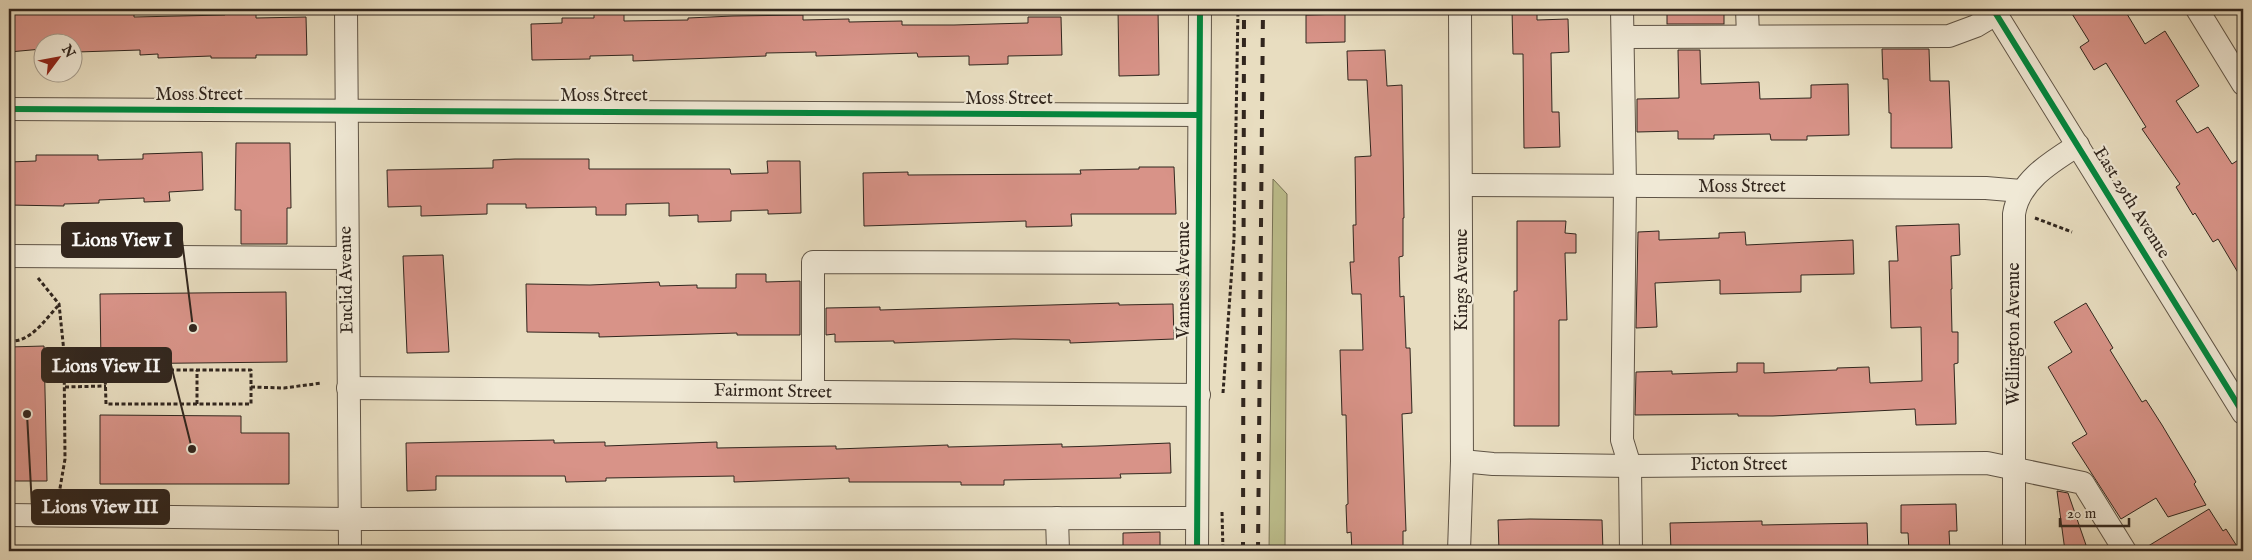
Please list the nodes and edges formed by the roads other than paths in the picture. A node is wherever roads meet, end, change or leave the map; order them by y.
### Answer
1 (346, 9) edge
2 (1200, 9) edge
3 (1460, 9) edge
4 (1622, 9) edge
5 (1747, 9) edge
6 (2197, 9) edge
7 (1995, 11) edge
8 (1748, 36) junction
9 (1623, 38) junction
10 (2243, 84) edge
11 (9, 110) edge
12 (346, 110) junction
13 (1199, 115) junction
14 (2078, 145) junction
15 (1462, 185) junction
16 (1625, 186) junction
17 (2021, 191) junction
18 (9, 256) edge
19 (347, 258) junction
20 (1198, 264) junction
21 (348, 388) junction
22 (813, 392) junction
23 (1199, 395) junction
24 (2243, 413) edge
25 (1462, 461) junction
26 (1630, 466) junction
27 (2015, 468) junction
28 (9, 515) edge
29 (1057, 518) junction
30 (1197, 518) junction
31 (349, 519) junction
32 (350, 551) edge
33 (1058, 551) edge
34 (1197, 551) edge
35 (1459, 551) edge
36 (1631, 551) edge
37 (2014, 551) edge
38 (2124, 551) edge

1 - 12 street, Euclid Avenue
2 - 13 street, Vanness Avenue
3 - 15 street, Kings Avenue
4 - 9 street
5 - 8 street
6 - 10 street
7 - 8 street
7 - 14 street, East 29th Avenue
8 - 9 street
9 - 16 street
11 - 12 street, Moss Street
12 - 13 street, Moss Street
12 - 19 street, Euclid Avenue
13 - 20 street, Vanness Avenue
14 - 17 street, Wellington Avenue
14 - 24 street, East 29th Avenue
15 - 16 street, Moss Street
15 - 25 street, Kings Avenue
16 - 17 street, Moss Street
16 - 26 street
17 - 27 street, Wellington Avenue
18 - 19 street
19 - 21 street, Euclid Avenue
20 - 22 street
20 - 23 street, Vanness Avenue
21 - 22 street, Fairmont Street
21 - 31 street, Euclid Avenue
22 - 23 street, Fairmont Street
23 - 30 street, Vanness Avenue
25 - 26 street, Picton Street
25 - 35 street, Kings Avenue
26 - 27 street, Picton Street
26 - 36 street
27 - 37 street, Wellington Avenue
27 - 38 street, Picton Street
28 - 31 street
29 - 30 street
29 - 31 street
29 - 33 street
30 - 34 street, Vanness Avenue
31 - 32 street, Euclid Avenue

